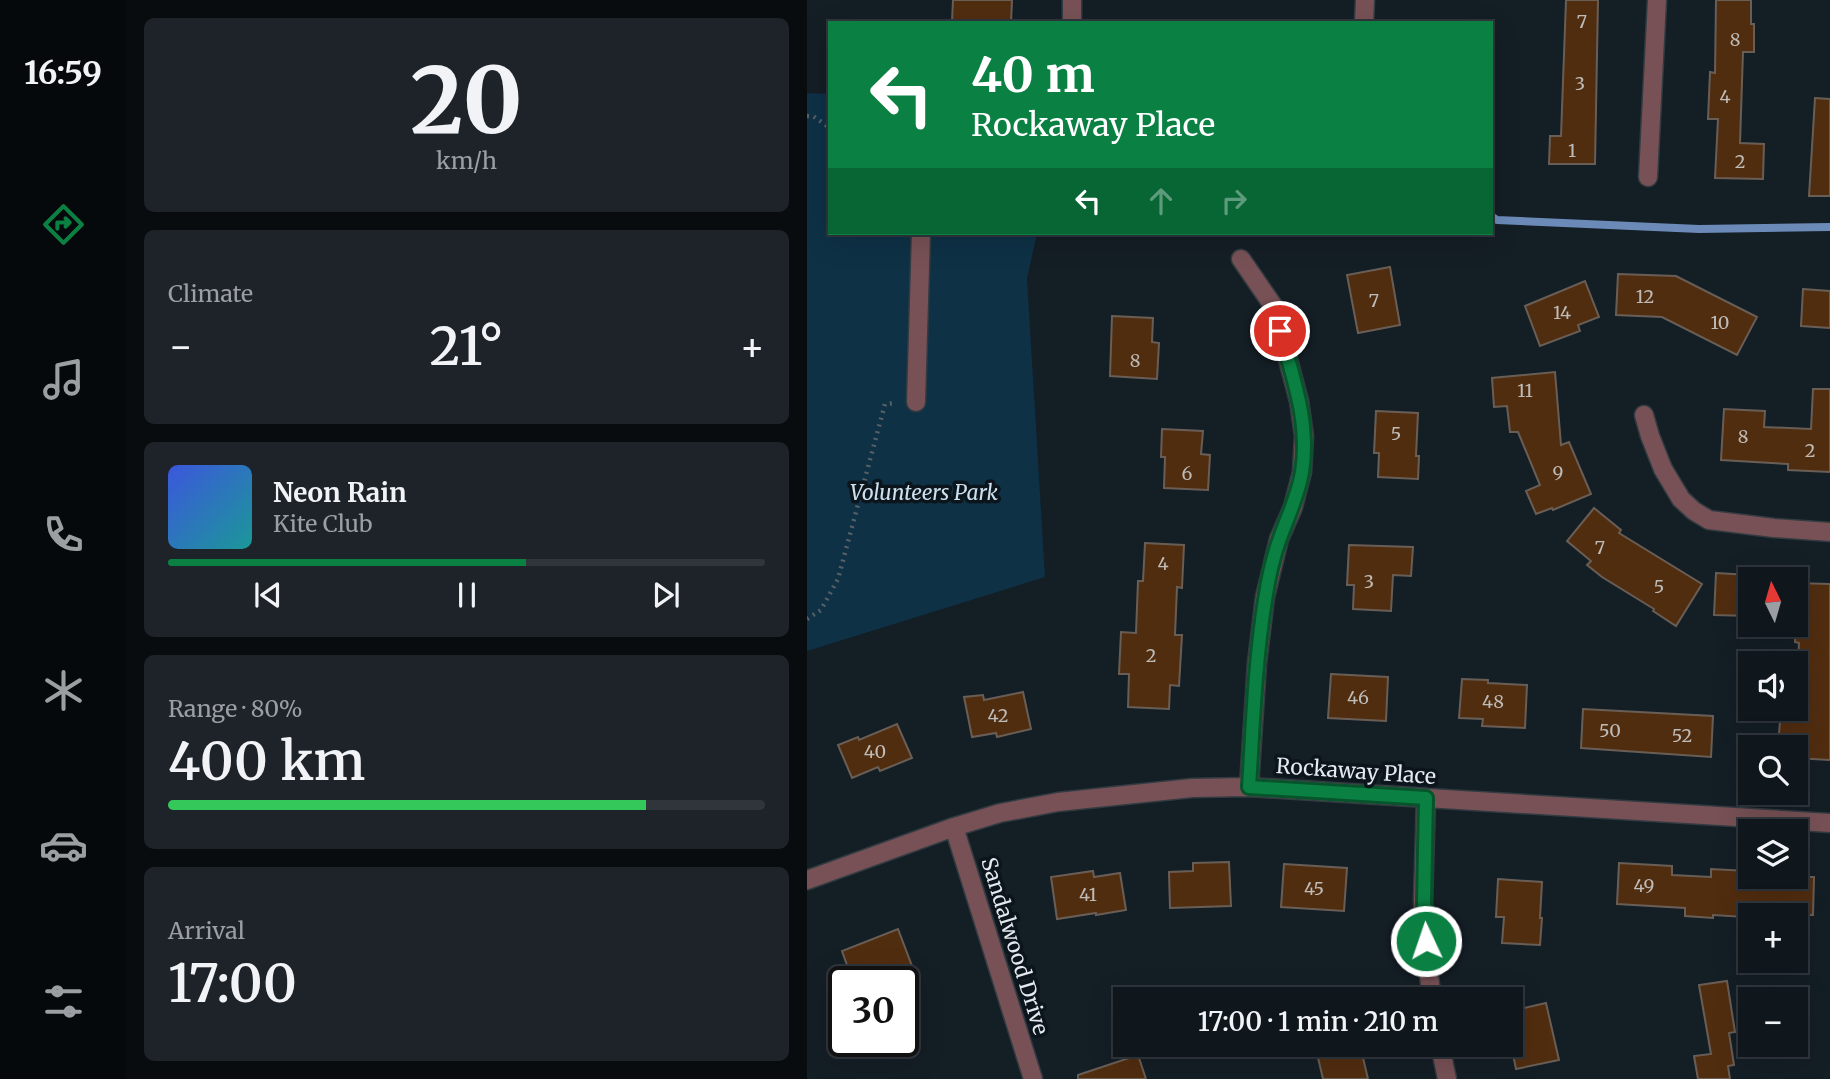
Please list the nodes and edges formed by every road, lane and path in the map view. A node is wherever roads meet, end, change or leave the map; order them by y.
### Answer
1 (1072, 0) edge
2 (1365, 0) edge
3 (1657, 0) edge
4 (1072, 21) edge
5 (1364, 21) edge
6 (807, 116) edge
7 (828, 127) edge
8 (1648, 177) dead end
9 (921, 235) edge
10 (1241, 259) dead end
11 (916, 402) joint
12 (1644, 415) dead end
13 (1830, 532) edge
14 (807, 619) edge
15 (1249, 787) junction
16 (1426, 798) junction
17 (1830, 822) edge
18 (954, 827) junction
19 (807, 880) edge
20 (1430, 987) edge
21 (1442, 1057) edge
22 (1033, 1079) edge
23 (1447, 1079) edge

1 - 4 street
2 - 5 street
3 - 8 street
6 - 7 path
9 - 11 street
10 - 15 street
11 - 14 path
12 - 13 street
15 - 16 street, Rockaway Place
15 - 18 street, Rockaway Place
16 - 17 street, Rockaway Place
16 - 20 street
18 - 19 street, Rockaway Place
18 - 22 street, Sandalwood Drive
21 - 23 street

